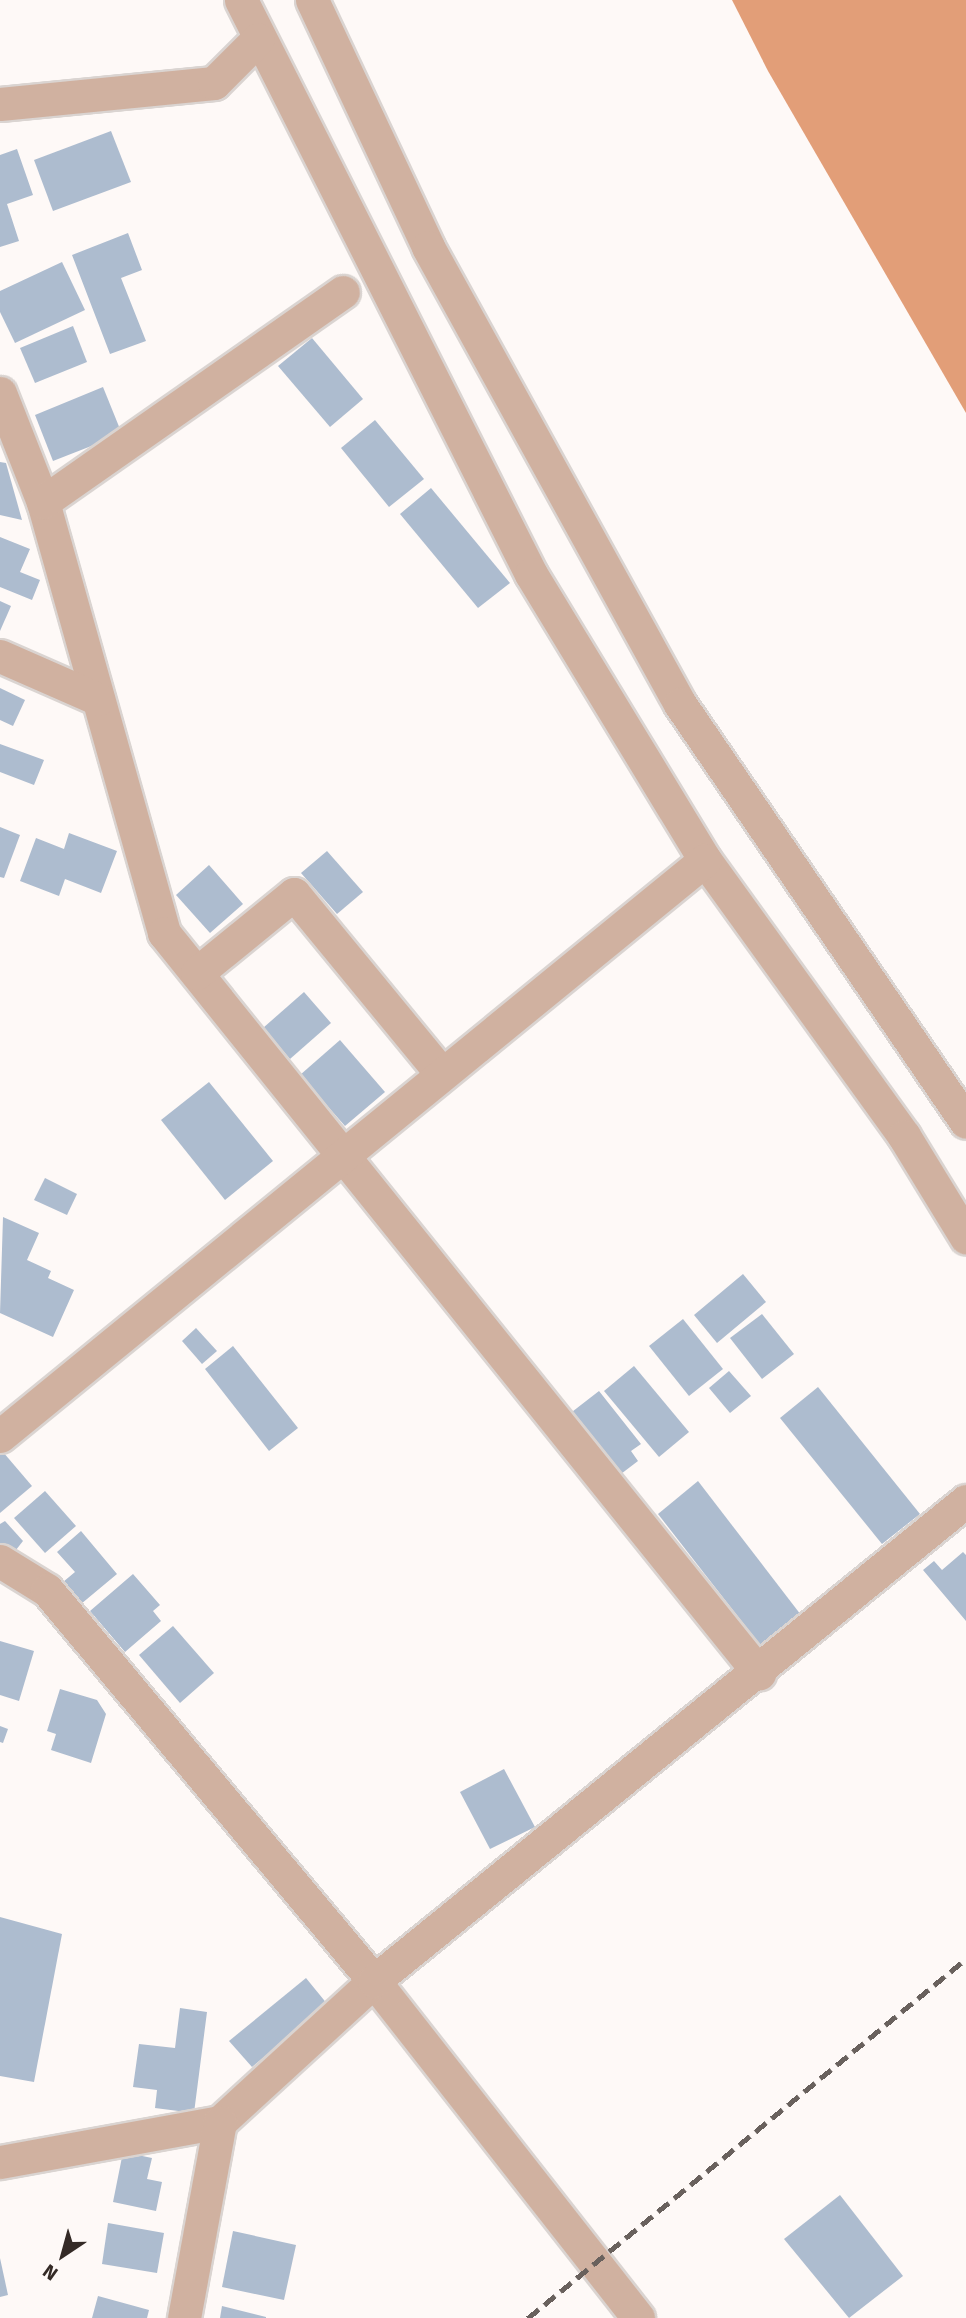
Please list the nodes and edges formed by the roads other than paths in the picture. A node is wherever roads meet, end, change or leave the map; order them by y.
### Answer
1 (241, 0) edge
2 (312, 0) edge
3 (258, 39) junction
4 (0, 104) edge
5 (343, 292) dead end
6 (3, 409) edge
7 (43, 502) junction
8 (0, 656) edge
9 (99, 699) junction
10 (705, 860) junction
11 (197, 973) junction
12 (442, 1074) junction
13 (966, 1122) edge
14 (343, 1154) junction
15 (966, 1237) edge
16 (0, 1436) edge
17 (966, 1501) edge
18 (0, 1561) edge
19 (759, 1673) junction
20 (374, 1981) junction
21 (220, 2122) junction
22 (0, 2162) edge
23 (184, 2318) edge
24 (638, 2318) edge

1 - 3 street
2 - 13 street
3 - 4 street
3 - 10 street
5 - 7 street
6 - 7 street
7 - 9 street
8 - 9 street
9 - 11 street
10 - 12 street
10 - 15 street
11 - 12 street
11 - 14 street
12 - 14 street
14 - 16 street
14 - 19 street
17 - 19 street
18 - 20 street
19 - 20 street
20 - 21 street
20 - 24 street
21 - 22 street
21 - 23 street

